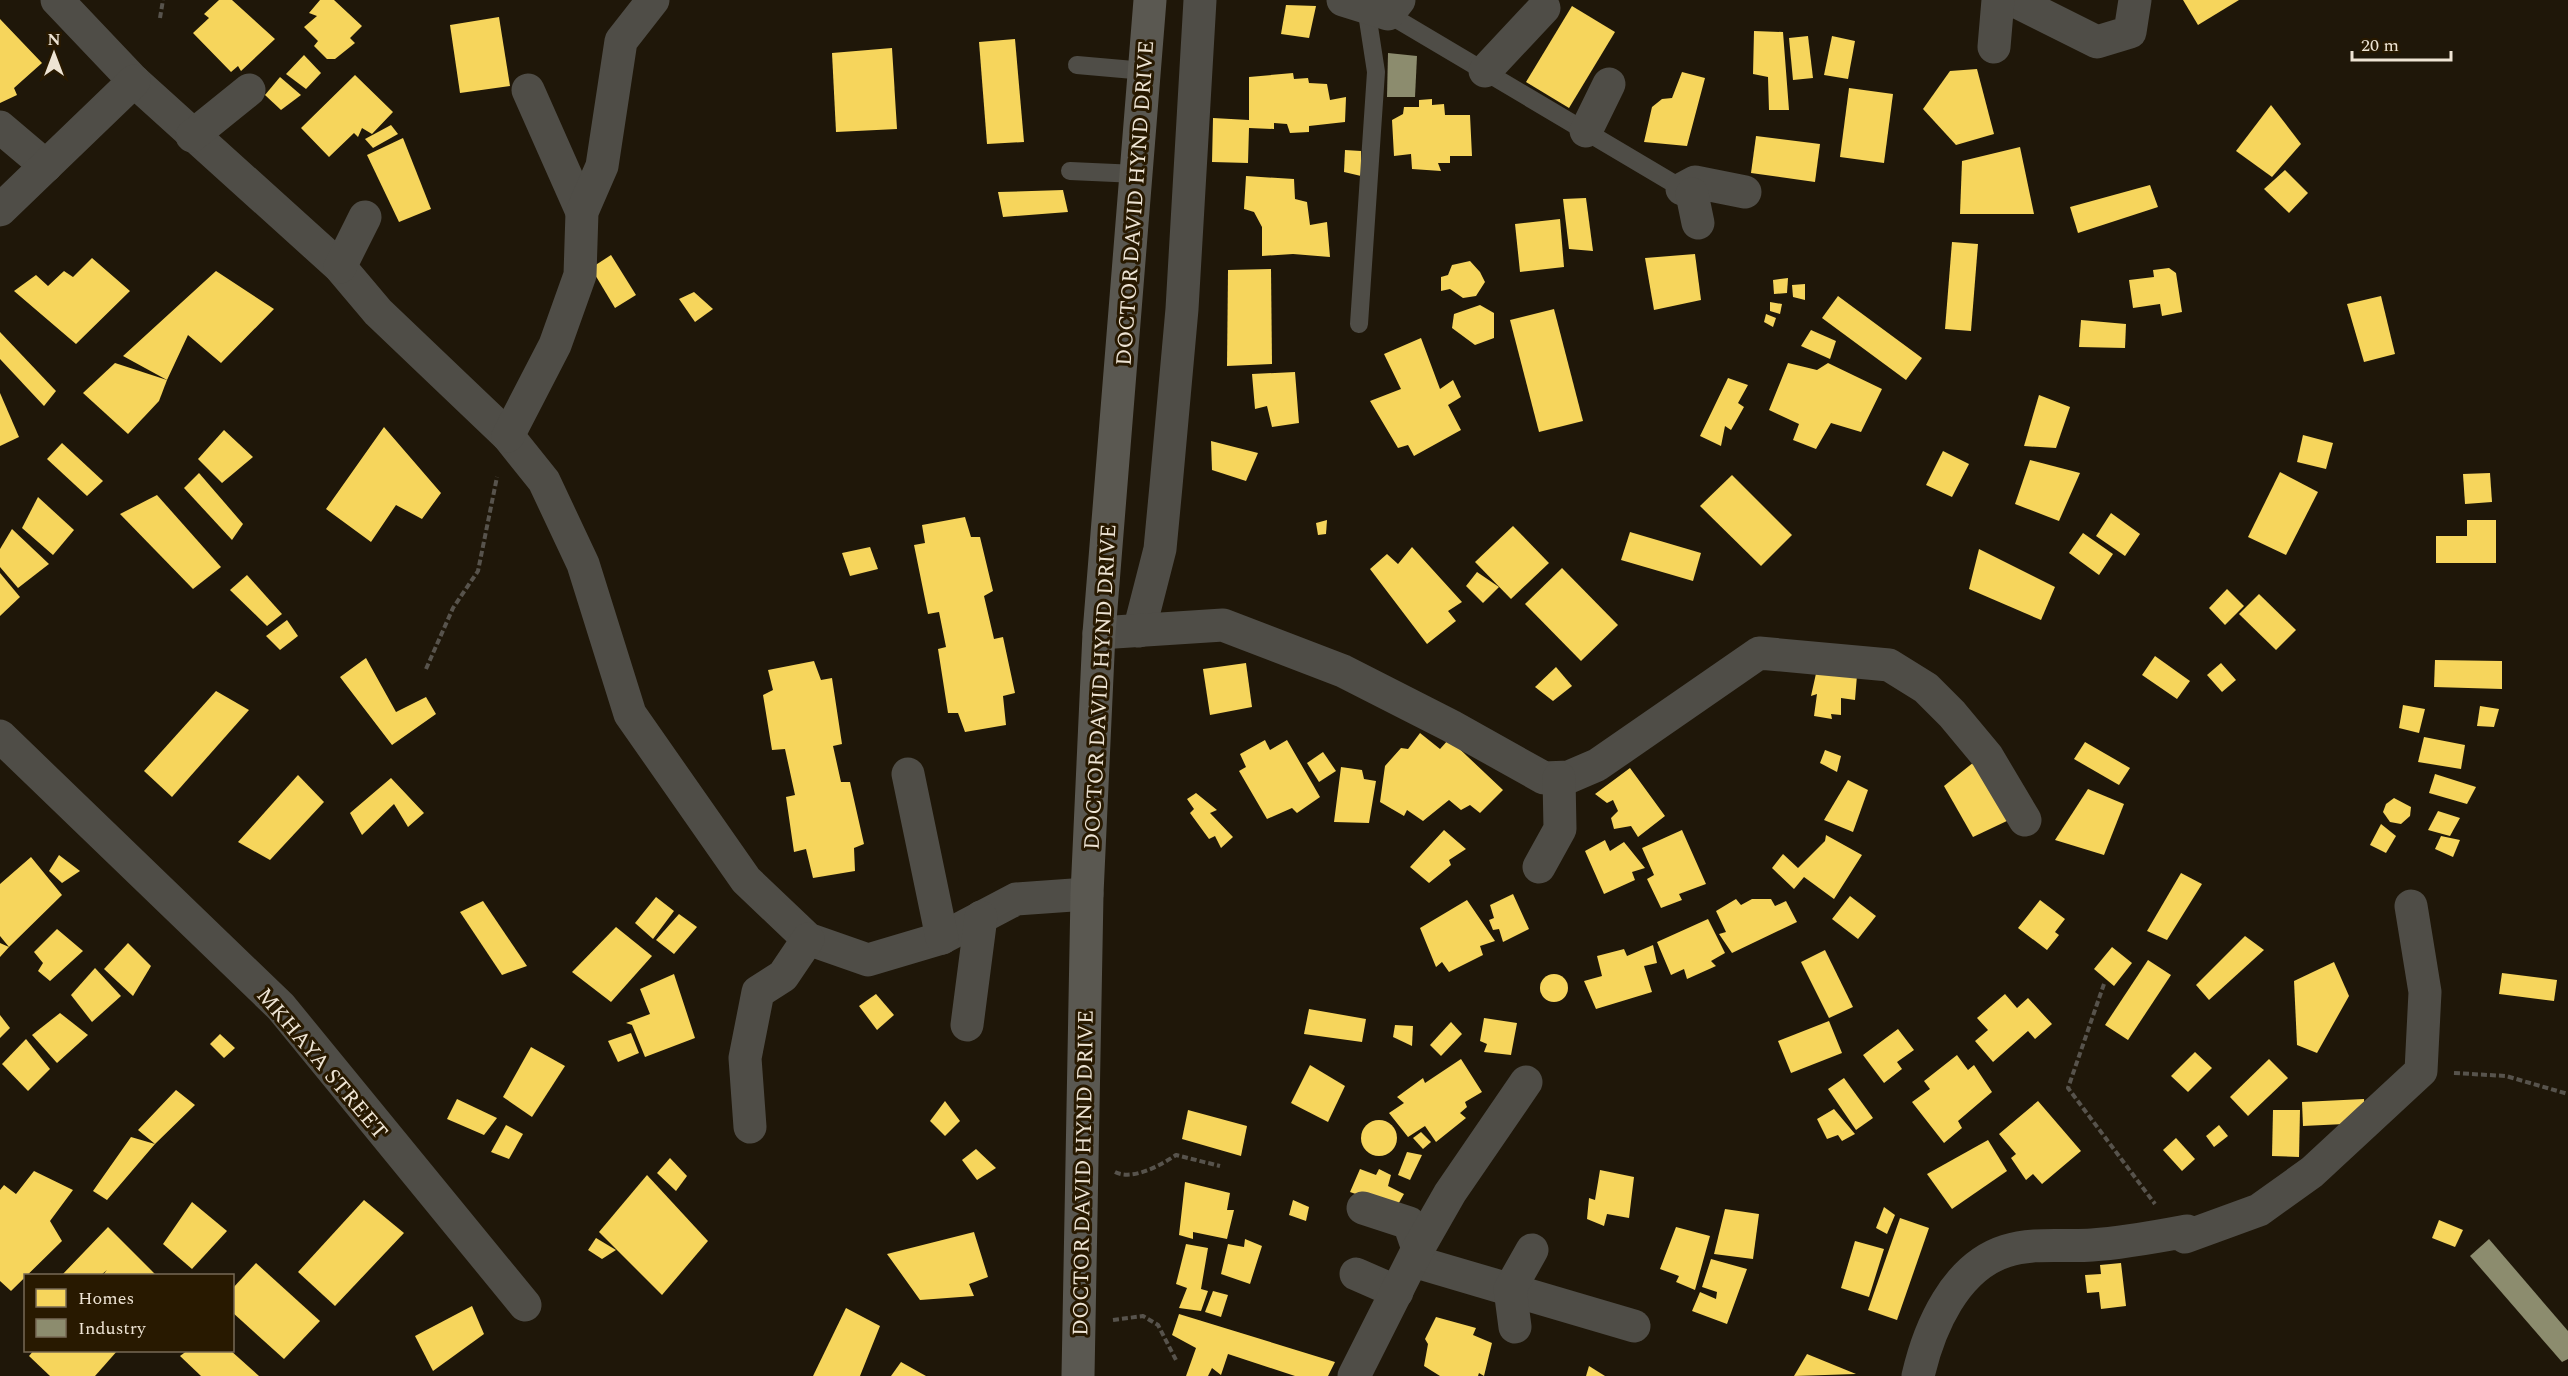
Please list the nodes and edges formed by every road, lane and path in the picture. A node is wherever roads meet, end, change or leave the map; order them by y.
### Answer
1 (57, 0) edge
2 (164, 0) edge
3 (653, 0) edge
4 (1150, 0) edge
5 (1200, 0) edge
6 (1998, 0) edge
7 (2013, 0) edge
8 (2135, 0) edge
9 (1374, 5) edge
10 (1544, 8) dead end
11 (160, 18) dead end
12 (1994, 47) dead end
13 (1077, 65) dead end
14 (1145, 71) junction
15 (1485, 71) junction
16 (134, 81) junction
17 (1609, 84) dead end
18 (249, 90) dead end
19 (528, 90) dead end
20 (0, 127) edge
21 (1586, 131) junction
22 (192, 136) junction
23 (1697, 157) dead end
24 (46, 166) junction
25 (1070, 171) dead end
26 (1137, 174) junction
27 (1745, 192) dead end
28 (1686, 197) junction
29 (0, 210) edge
30 (582, 212) junction
31 (365, 217) dead end
32 (340, 267) junction
33 (1359, 324) dead end
34 (508, 436) junction
35 (1139, 631) junction
36 (1099, 633) junction
37 (426, 669) dead end
38 (0, 736) edge
39 (908, 774) dead end
40 (1559, 778) junction
41 (2025, 819) dead end
42 (1539, 867) dead end
43 (1086, 894) junction
44 (2411, 906) dead end
45 (981, 917) junction
46 (942, 938) junction
47 (808, 939) junction
48 (2104, 984) dead end
49 (967, 1025) dead end
50 (2421, 1071) junction
51 (1526, 1082) dead end
52 (2568, 1094) edge
53 (750, 1128) dead end
54 (1082, 1157) junction
55 (1220, 1166) dead end
56 (1363, 1208) dead end
57 (2185, 1237) junction
58 (1532, 1250) dead end
59 (1416, 1255) junction
60 (1356, 1274) dead end
61 (1510, 1289) junction
62 (1397, 1292) junction
63 (525, 1305) dead end
64 (1079, 1322) junction
65 (1634, 1326) dead end
66 (1515, 1327) dead end
67 (1176, 1360) dead end
68 (1078, 1376) edge
69 (1354, 1376) edge
70 (1918, 1376) edge

1 - 16 street
2 - 11 path
3 - 30 street
4 - 14 main road, DOCTOR DAVID HYND DRIVE
5 - 35 street
6 - 12 street
7 - 8 street
9 - 15 lane
9 - 33 lane
10 - 15 street
13 - 14 lane
14 - 26 main road, DOCTOR DAVID HYND DRIVE
15 - 21 lane
16 - 22 street
16 - 24 street
17 - 21 street
18 - 22 street
19 - 30 street
20 - 24 street
21 - 28 lane
22 - 32 street
23 - 28 street
24 - 29 street
25 - 26 lane
26 - 36 main road, DOCTOR DAVID HYND DRIVE
27 - 28 street
30 - 34 street
31 - 32 street
32 - 34 street
34 - 37 path
34 - 47 street
35 - 36 street
35 - 40 street
36 - 43 main road, DOCTOR DAVID HYND DRIVE
38 - 63 street, MKHAYA STREET
39 - 46 street
40 - 41 street
40 - 42 street
43 - 45 street
43 - 54 main road, DOCTOR DAVID HYND DRIVE
44 - 50 street
45 - 46 street
45 - 49 street
46 - 47 street
47 - 53 street
48 - 57 path
50 - 52 path
50 - 57 street
51 - 59 street
54 - 55 path
54 - 64 main road, DOCTOR DAVID HYND DRIVE
56 - 59 street
57 - 70 street
58 - 61 street
59 - 61 street
59 - 62 street
60 - 62 street
61 - 65 street
61 - 66 street
62 - 69 street
64 - 67 path
64 - 68 main road, DOCTOR DAVID HYND DRIVE

